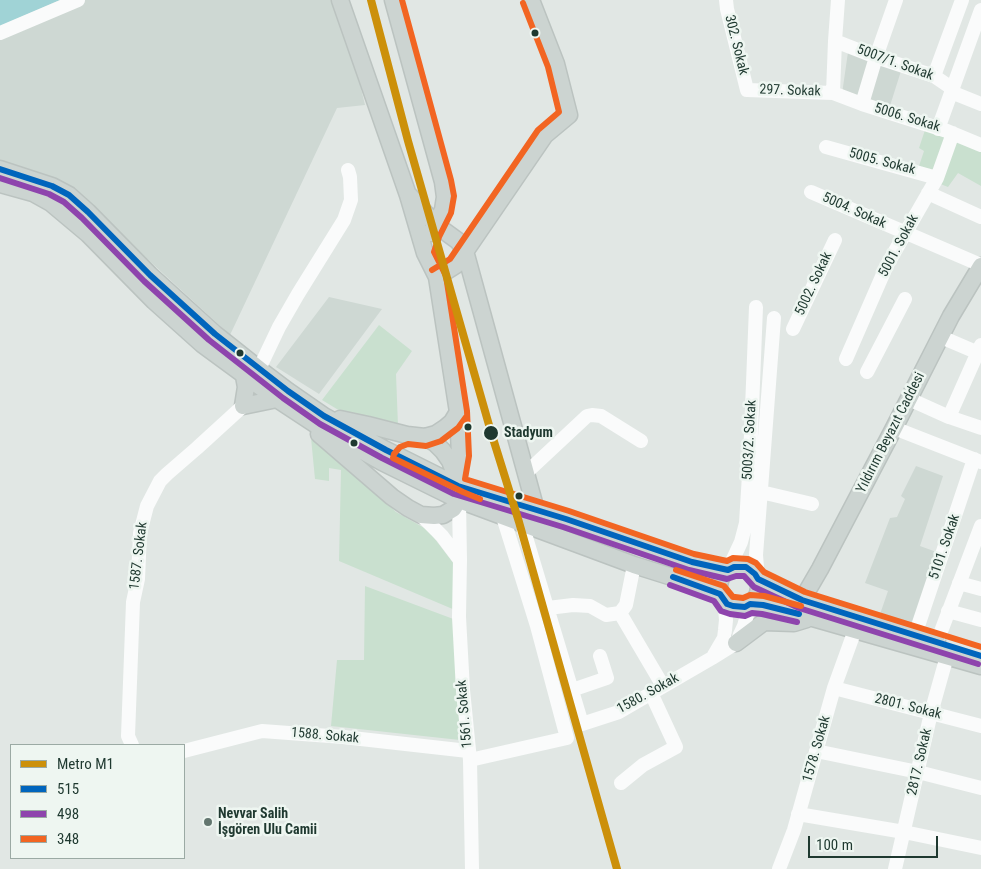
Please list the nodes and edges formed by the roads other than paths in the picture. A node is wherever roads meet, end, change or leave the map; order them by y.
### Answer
1 (78, 0) edge
2 (340, 0) edge
3 (393, 0) edge
4 (531, 0) edge
5 (726, 0) edge
6 (838, 0) edge
7 (896, 0) edge
8 (958, 1) edge
9 (981, 10) edge
10 (0, 33) edge
11 (835, 41) junction
12 (976, 43) edge
13 (876, 57) junction
14 (934, 76) junction
15 (953, 89) junction
16 (747, 90) joint
17 (832, 93) junction
18 (862, 104) junction
19 (981, 104) edge
20 (938, 129) junction
21 (953, 133) junction
22 (981, 145) edge
23 (826, 147) dead end
24 (0, 169) edge
25 (348, 170) dead end
26 (937, 178) junction
27 (443, 182) junction
28 (0, 184) edge
29 (811, 192) dead end
30 (928, 193) junction
31 (412, 199) junction
32 (981, 217) edge
33 (436, 224) junction
34 (906, 233) junction
35 (835, 240) dead end
36 (465, 250) junction
37 (425, 253) junction
38 (980, 270) edge
39 (437, 277) junction
40 (904, 299) dead end
41 (756, 307) dead end
42 (774, 318) dead end
43 (793, 329) dead end
44 (941, 337) junction
45 (980, 350) edge
46 (846, 360) dead end
47 (867, 372) dead end
48 (251, 373) junction
49 (277, 399) junction
50 (909, 399) junction
51 (242, 406) junction
52 (458, 412) junction
53 (324, 416) junction
54 (949, 417) junction
55 (894, 428) junction
56 (981, 428) edge
57 (407, 435) junction
58 (425, 437) junction
59 (641, 441) dead end
60 (460, 455) junction
61 (384, 456) junction
62 (978, 461) edge
63 (526, 473) junction
64 (457, 488) junction
65 (761, 492) junction
66 (486, 494) junction
67 (392, 497) junction
68 (748, 499) junction
69 (812, 504) dead end
70 (536, 510) junction
71 (421, 515) junction
72 (503, 517) junction
73 (522, 524) junction
74 (981, 526) edge
75 (460, 560) junction
76 (634, 565) junction
77 (728, 570) junction
78 (758, 579) junction
79 (959, 584) junction
80 (981, 589) edge
81 (720, 594) junction
82 (802, 600) junction
83 (750, 604) junction
84 (548, 608) junction
85 (948, 611) junction
86 (620, 613) junction
87 (813, 618) junction
88 (981, 620) edge
89 (855, 630) junction
90 (915, 635) junction
91 (736, 642) junction
92 (936, 642) junction
93 (600, 656) dead end
94 (947, 656) junction
95 (981, 656) edge
96 (712, 658) junction
97 (981, 666) edge
98 (834, 688) junction
99 (657, 689) junction
100 (572, 690) junction
101 (931, 713) junction
102 (981, 726) edge
103 (132, 744) edge
104 (185, 751) edge
105 (816, 751) junction
106 (469, 756) junction
107 (918, 772) junction
108 (621, 783) dead end
109 (981, 788) edge
110 (798, 814) junction
111 (904, 832) junction
112 (981, 848) edge
113 (472, 869) edge
114 (779, 869) edge
115 (895, 869) edge

1 - 10 street
2 - 31 main road
3 - 27 main road
4 - 36 main road
5 - 16 street, 302. Sokak
6 - 11 street
7 - 13 street
8 - 14 street
9 - 12 street
11 - 13 street, 5007/1. Sokak
11 - 17 street
12 - 15 street
13 - 14 street, 5007/1. Sokak
13 - 18 street
14 - 15 street, 5007/1. Sokak
15 - 19 street, 5007/1. Sokak
15 - 20 street
16 - 17 street, 297. Sokak
17 - 18 street, 5006. Sokak
18 - 20 street, 5006. Sokak
20 - 21 street, 5006. Sokak
21 - 22 street, 5006. Sokak
21 - 26 street, 5001. Sokak
23 - 26 street, 5005. Sokak
24 - 48 main road
25 - 48 street
26 - 30 street, 5001. Sokak
27 - 31 main road
27 - 33 main road
28 - 48 main road
29 - 34 street, 5004. Sokak
30 - 32 street
30 - 34 street, 5001. Sokak
31 - 33 main road
31 - 37 main road
33 - 36 main road
33 - 37 main road
34 - 38 street, 5004. Sokak
34 - 46 street, 5001. Sokak
35 - 43 street, 5002. Sokak
36 - 39 main road
36 - 63 main road
37 - 39 main road
38 - 44 main road, Yıldırım Beyazıt Caddesi
39 - 52 main road
40 - 47 street
41 - 68 street, 5003/2. Sokak
42 - 65 street, 5003/2. Sokak
44 - 45 street
44 - 50 main road, Yıldırım Beyazıt Caddesi
45 - 54 street
48 - 49 main road
48 - 51 main road
48 - 53 main road
49 - 51 main road
49 - 61 main road
49 - 67 main road
50 - 54 street
50 - 55 main road, Yıldırım Beyazıt Caddesi
51 - 103 street, 1587. Sokak
52 - 58 main road
52 - 60 main road
53 - 57 main road
53 - 61 main road
54 - 56 street
55 - 62 street
55 - 82 main road, Yıldırım Beyazıt Caddesi
57 - 58 main road
57 - 61 main road
58 - 64 main road
59 - 63 street
60 - 64 main road
60 - 66 main road
61 - 64 main road
61 - 67 main road
62 - 90 street, 5101. Sokak
63 - 70 main road
64 - 66 main road
64 - 71 main road
64 - 72 main road
64 - 75 street, 1561. Sokak
65 - 68 street
65 - 69 street
65 - 78 street, 5003/2. Sokak
66 - 70 main road
67 - 71 main road
68 - 77 street, 5003/2. Sokak
70 - 77 main road
71 - 75 street
72 - 73 main road
72 - 106 street, 1588. Sokak
73 - 76 main road
73 - 84 street, 1580. Sokak
74 - 79 street
75 - 106 street, 1561. Sokak
76 - 81 main road
76 - 86 street
77 - 78 main road
77 - 81 main road
78 - 82 main road
78 - 83 main road
79 - 80 street
79 - 85 street
81 - 83 main road
81 - 96 street
82 - 90 main road
83 - 87 main road
83 - 91 street
84 - 86 street
84 - 100 street, 1580. Sokak
85 - 88 street
85 - 92 street
86 - 99 street
87 - 89 main road
87 - 91 main road
89 - 94 main road
89 - 98 street, 1578. Sokak
90 - 92 main road
91 - 96 street, 1580. Sokak
92 - 95 main road
93 - 100 street
94 - 97 main road
94 - 101 street, 2817. Sokak
96 - 99 street, 1580. Sokak
98 - 101 street, 2801. Sokak
98 - 105 street, 1578. Sokak
99 - 100 street, 1580. Sokak
99 - 108 street
101 - 102 street, 2801. Sokak
101 - 107 street, 2817. Sokak
104 - 106 street, 1588. Sokak
105 - 107 street
105 - 110 street, 1578. Sokak
106 - 113 street, 1561. Sokak
107 - 109 street
107 - 111 street, 2817. Sokak
110 - 111 street
110 - 114 street, 1578. Sokak
111 - 112 street
111 - 115 street, 2817. Sokak

